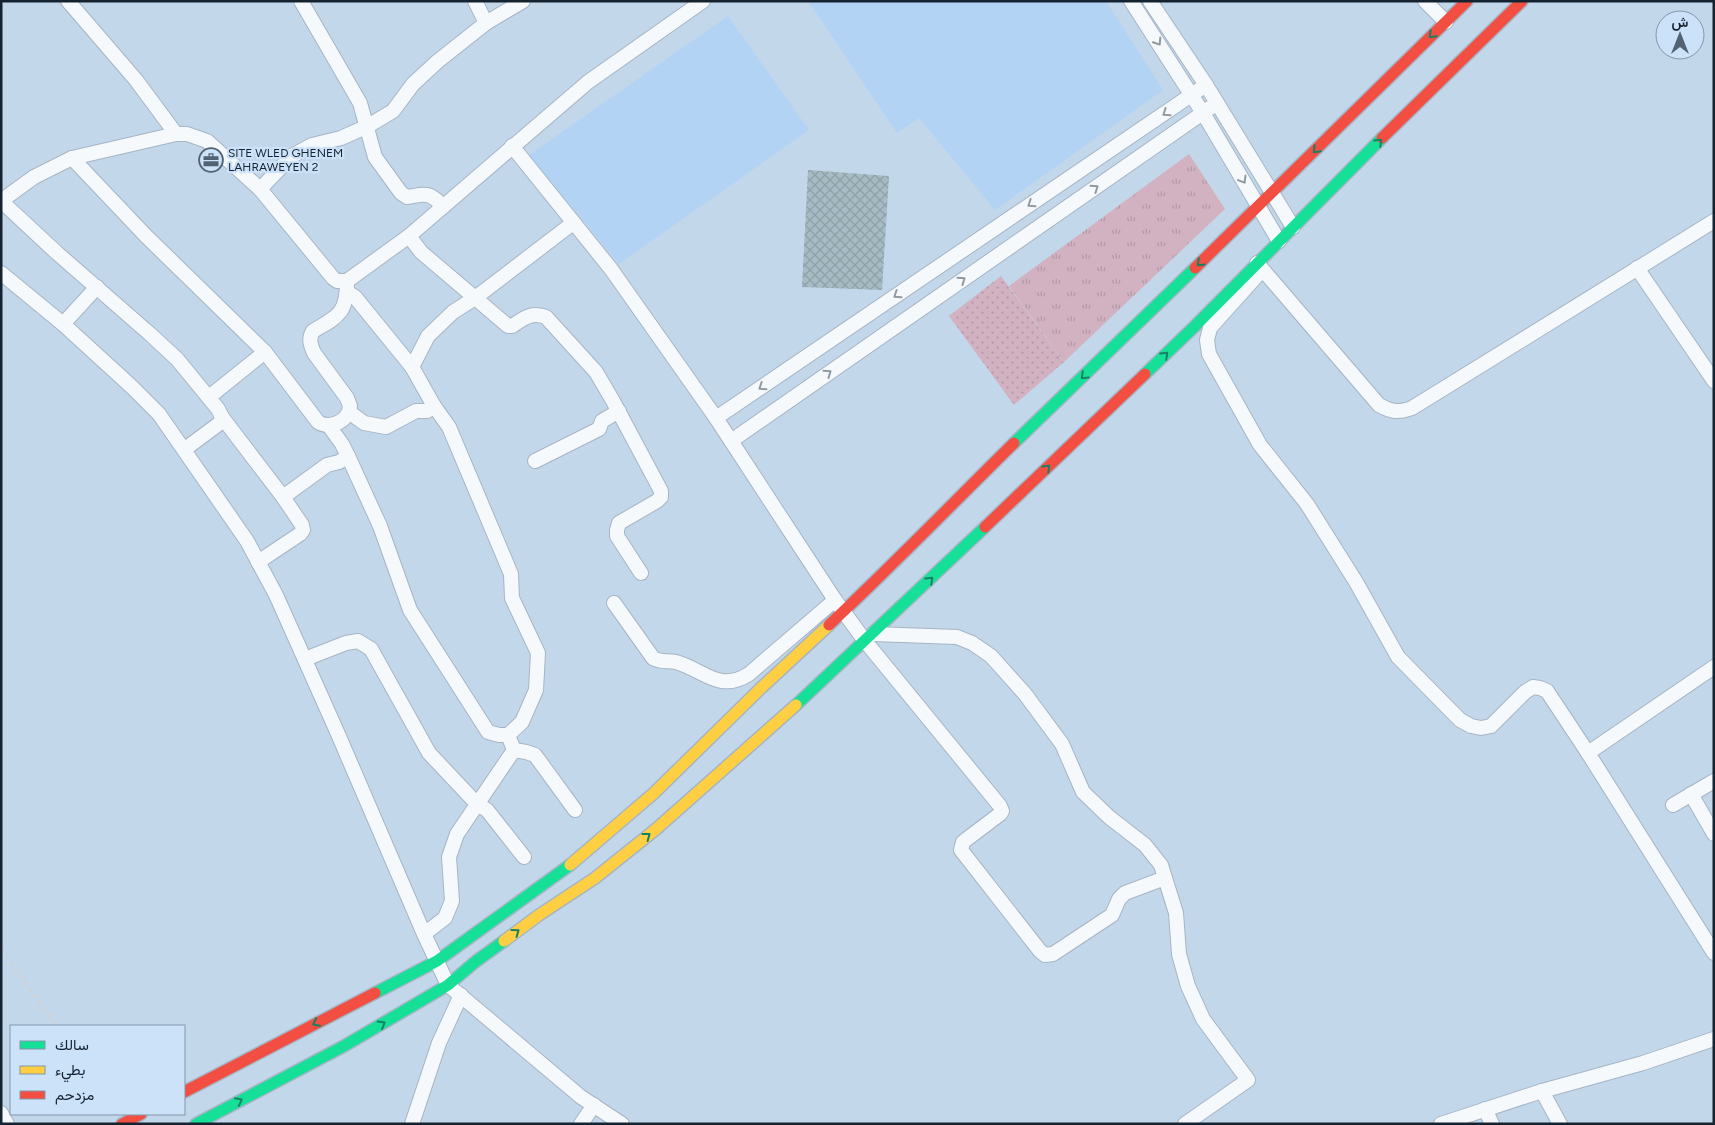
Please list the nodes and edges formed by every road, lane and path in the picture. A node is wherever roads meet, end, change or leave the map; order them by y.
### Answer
1 (68, 1) edge
2 (301, 1) edge
3 (475, 1) edge
4 (522, 1) edge
5 (702, 1) edge
6 (1131, 1) edge
7 (1150, 1) edge
8 (1426, 1) edge
9 (1467, 1) edge
10 (1522, 1) edge
11 (1446, 22) junction
12 (486, 23) junction
13 (1206, 85) junction
14 (1192, 95) junction
15 (1217, 103) junction
16 (1203, 113) junction
17 (368, 126) junction
18 (176, 134) junction
19 (512, 146) junction
20 (72, 158) junction
21 (260, 189) junction
22 (1272, 193) junction
23 (1, 201) edge
24 (443, 206) junction
25 (1259, 206) junction
26 (1714, 221) edge
27 (573, 222) junction
28 (1293, 227) junction
29 (408, 236) junction
30 (1279, 241) junction
31 (1260, 266) junction
32 (1638, 268) junction
33 (1, 273) edge
34 (347, 286) junction
35 (97, 287) junction
36 (475, 298) junction
37 (63, 324) junction
38 (265, 352) junction
39 (412, 367) junction
40 (1714, 381) edge
41 (209, 397) junction
42 (434, 406) junction
43 (619, 411) junction
44 (349, 412) junction
45 (222, 417) junction
46 (716, 418) junction
47 (329, 426) junction
48 (731, 441) junction
49 (185, 449) junction
50 (348, 456) junction
51 (534, 461) dead end
52 (283, 498) junction
53 (258, 562) junction
54 (641, 573) dead end
55 (614, 603) dead end
56 (839, 606) junction
57 (869, 637) junction
58 (305, 659) junction
59 (1714, 667) edge
60 (508, 735) junction
61 (514, 750) junction
62 (1588, 753) junction
63 (1714, 781) edge
64 (1691, 794) junction
65 (477, 804) junction
66 (1673, 805) dead end
67 (575, 810) dead end
68 (1714, 834) edge
69 (524, 858) dead end
70 (1165, 878) junction
71 (424, 934) junction
72 (1, 949) edge
73 (1714, 953) edge
74 (437, 961) junction
75 (448, 985) junction
76 (461, 995) junction
77 (56, 1025) edge
78 (1714, 1039) edge
79 (185, 1091) edge
80 (1542, 1091) junction
81 (594, 1105) junction
82 (1485, 1108) junction
83 (1, 1113) edge
84 (139, 1115) edge
85 (1448, 1122) edge
86 (7, 1124) edge
87 (122, 1124) edge
88 (196, 1124) edge
89 (412, 1124) edge
90 (582, 1124) edge
91 (622, 1124) edge
92 (1185, 1124) edge
93 (1492, 1124) edge
94 (1560, 1124) edge

1 - 18 street
2 - 17 street
3 - 12 street
4 - 12 street
5 - 19 street
6 -> 14 street
7 - 13 street
8 - 11 street
9 - 11 street
28 -> 10 street
11 -> 22 street
12 - 17 street
13 - 14 street
13 - 15 street
14 - 16 street
14 -> 46 street
15 - 16 street
15 - 22 street
16 -> 25 street
48 -> 16 street
17 - 21 street
17 - 24 street
18 - 20 street
18 - 21 street
19 - 24 street
19 - 27 street
20 - 23 street
20 - 38 street
21 - 34 street
22 - 25 street
22 - 28 street
23 - 35 street
24 - 29 street
25 - 30 street
25 -> 56 street
26 - 32 street
27 - 36 street
27 - 46 street
28 - 30 street
29 - 34 street
29 - 36 street
30 - 31 street
31 - 32 street
57 -> 31 street
31 - 62 street
32 - 40 street
33 - 37 street
34 - 39 street
34 - 44 street
35 - 37 street
35 - 41 street
36 - 39 street
36 - 43 street
37 - 49 street
38 - 41 street
38 - 47 street
39 - 42 street
41 - 45 street
42 - 44 street
42 - 60 street
43 - 51 street
43 - 54 street
44 - 47 street
45 - 49 street
45 - 52 street
46 - 48 street
47 - 50 street
48 - 56 street
49 - 53 street
50 - 52 street
50 - 60 street
52 - 53 street
53 - 58 street
55 - 56 street
56 - 57 street
56 - 74 street
57 - 70 street
57 - 70 street
75 -> 57 street
58 - 65 street
58 - 71 street
59 - 62 street
60 - 61 street
61 - 65 street
61 - 67 street
62 - 73 street
63 - 64 street
64 - 66 street
64 - 68 street
65 - 69 street
65 - 71 street
70 - 92 street
71 - 74 street
72 - 77 path
74 - 75 street
74 -> 79 street
75 - 76 street
88 -> 75 street
76 - 81 street
76 - 89 street
78 - 80 street
80 - 82 street
80 - 94 street
81 - 90 street
81 - 91 street
82 - 85 street
82 - 93 street
83 - 86 street
84 - 87 street

